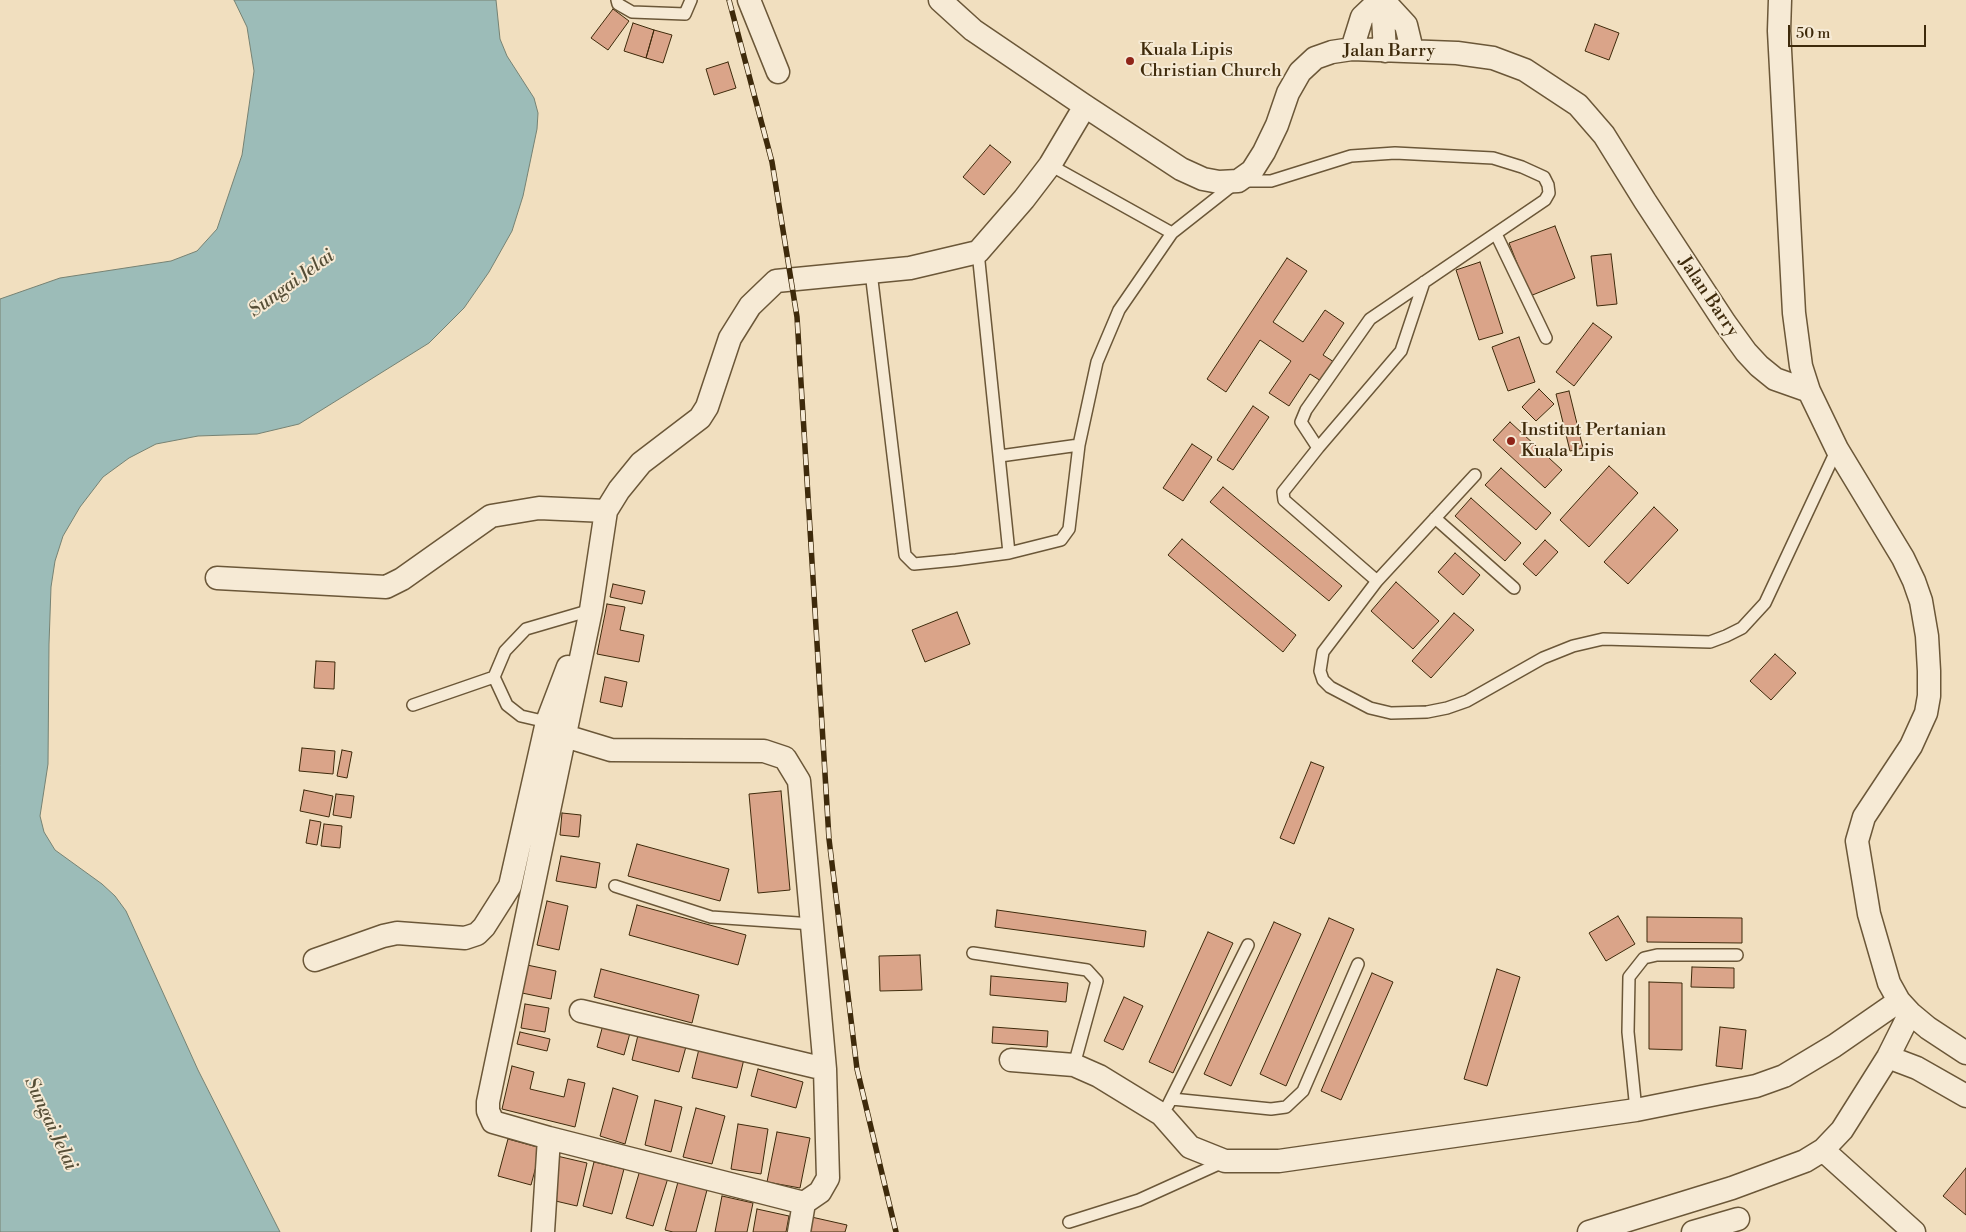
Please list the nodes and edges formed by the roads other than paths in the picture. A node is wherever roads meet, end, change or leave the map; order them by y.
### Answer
1 (617, 0) edge
2 (691, 0) edge
3 (749, 0) edge
4 (940, 0) edge
5 (1382, 0) edge
6 (1780, 0) edge
7 (1352, 50) junction
8 (1385, 50) junction
9 (1412, 50) junction
10 (778, 72) dead end
11 (1085, 106) junction
12 (1050, 165) junction
13 (1238, 181) junction
14 (1172, 233) junction
15 (1496, 234) junction
16 (978, 252) junction
17 (871, 272) junction
18 (1424, 282) junction
19 (1546, 338) dead end
20 (1809, 391) junction
21 (1079, 445) junction
22 (1318, 448) junction
23 (1837, 449) junction
24 (1000, 456) junction
25 (1475, 475) dead end
26 (606, 512) junction
27 (1434, 518) junction
28 (1009, 553) junction
29 (217, 578) dead end
30 (1377, 581) junction
31 (1514, 588) dead end
32 (591, 610) junction
33 (494, 677) junction
34 (413, 705) dead end
35 (547, 722) junction
36 (565, 736) junction
37 (615, 886) dead end
38 (813, 924) junction
39 (1248, 945) dead end
40 (974, 953) dead end
41 (1737, 955) dead end
42 (315, 960) dead end
43 (1358, 964) dead end
44 (1904, 1007) junction
45 (581, 1011) dead end
46 (1966, 1053) edge
47 (1888, 1057) junction
48 (1011, 1060) dead end
49 (1074, 1065) junction
50 (825, 1069) junction
51 (1966, 1096) edge
52 (1166, 1107) junction
53 (1636, 1110) junction
54 (549, 1138) junction
55 (1823, 1150) junction
56 (1225, 1161) junction
57 (1732, 1188) junction
58 (804, 1203) junction
59 (1069, 1222) dead end
60 (1740, 1225) edge
61 (543, 1232) edge
62 (799, 1232) edge
63 (1588, 1232) edge
64 (1693, 1232) edge
65 (1914, 1232) edge

1 - 2 lane
3 - 10 street
4 - 11 street
5 - 7 street
5 - 8 street
5 - 9 street
6 - 20 street
7 - 8 street, Jalan Barry
7 - 13 street, Jalan Barry
8 - 9 street, Jalan Barry
9 - 20 street, Jalan Barry
11 - 12 street
11 - 13 street
12 - 14 lane
12 - 16 street
13 - 14 lane
13 - 15 lane
14 - 21 lane
15 - 18 lane
15 - 19 lane
16 - 17 street
16 - 24 lane
17 - 26 street
17 - 28 lane
18 - 22 lane
18 - 22 lane
20 - 23 street
21 - 24 lane
21 - 28 lane
22 - 30 lane
23 - 30 lane
23 - 44 street
24 - 28 lane
25 - 27 lane
26 - 29 street
26 - 32 street
27 - 30 lane
27 - 31 lane
32 - 33 lane
32 - 35 street
32 - 36 street
33 - 34 lane
33 - 35 lane
35 - 42 street
36 - 38 street
36 - 54 street
37 - 38 lane
38 - 50 street
39 - 52 lane
40 - 49 lane
41 - 53 lane
43 - 52 lane
44 - 46 street
44 - 47 street
44 - 53 street
45 - 50 street
47 - 51 street
47 - 55 street
48 - 49 street
49 - 52 street
50 - 58 street
52 - 56 street
53 - 56 street
54 - 58 street
54 - 61 street
55 - 57 street
55 - 65 street
56 - 59 lane
57 - 60 street
57 - 63 street
58 - 62 street
60 - 64 street

